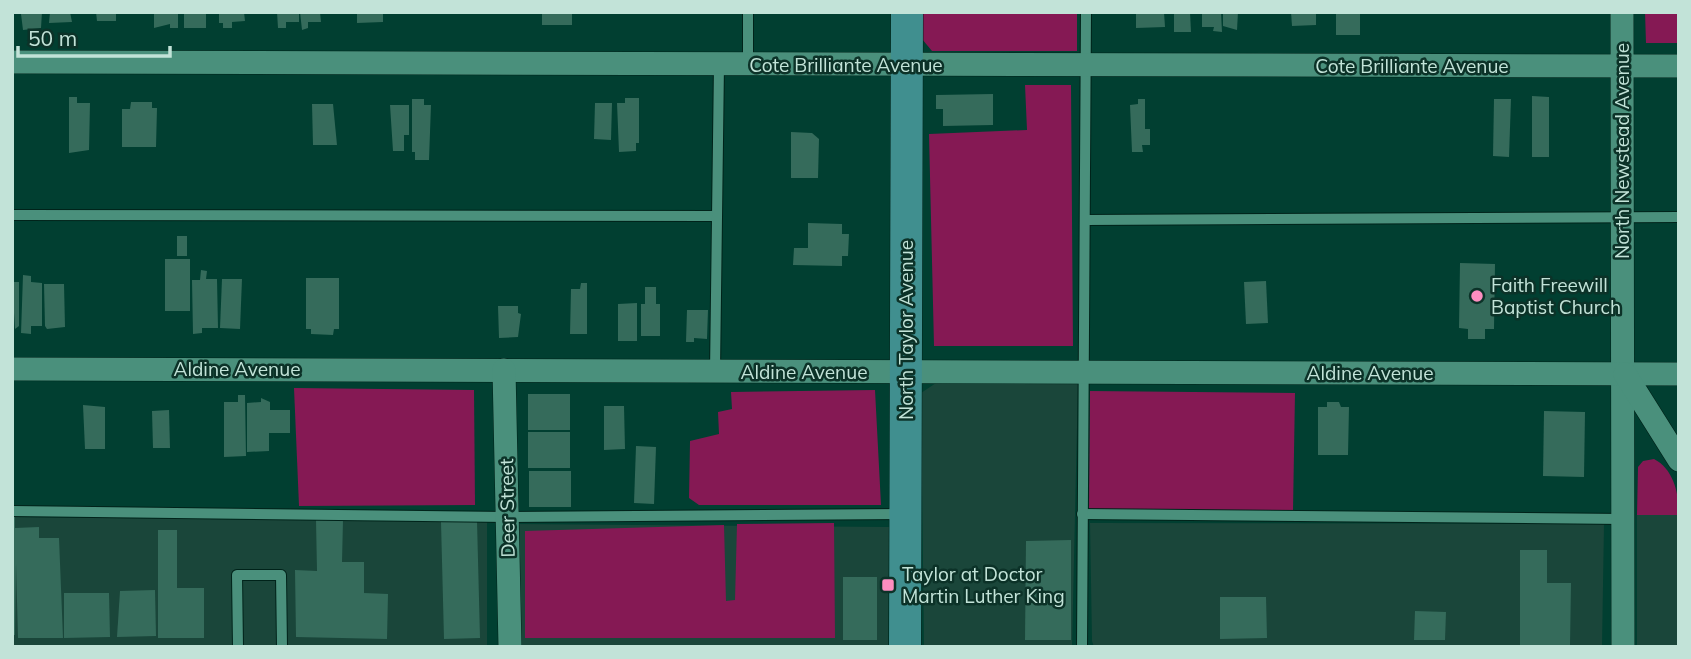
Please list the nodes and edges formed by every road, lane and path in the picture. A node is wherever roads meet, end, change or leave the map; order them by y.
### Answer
1 (748, 12) edge
2 (906, 12) edge
3 (1086, 12) edge
4 (1622, 12) edge
5 (12, 62) edge
6 (719, 64) junction
7 (748, 64) junction
8 (906, 65) junction
9 (1622, 65) junction
10 (1085, 66) junction
11 (1679, 66) edge
12 (12, 215) edge
13 (717, 216) junction
14 (1620, 216) junction
15 (1679, 217) edge
16 (1085, 220) junction
17 (12, 369) edge
18 (504, 370) junction
19 (715, 372) junction
20 (1085, 372) junction
21 (905, 374) junction
22 (1625, 374) junction
23 (1679, 374) edge
24 (1679, 460) edge
25 (12, 511) edge
26 (905, 514) junction
27 (1082, 514) junction
28 (507, 517) junction
29 (1624, 519) junction
30 (238, 647) edge
31 (282, 647) edge
32 (510, 647) edge
33 (905, 647) edge
34 (1082, 647) edge
35 (1623, 647) edge

1 - 7 lane
2 - 8 street, North Taylor Avenue
3 - 10 lane
4 - 9 street, North Newstead Avenue
5 - 6 street, Cote Brilliante Avenue
6 - 7 street, Cote Brilliante Avenue
6 - 13 lane
7 - 8 street, Cote Brilliante Avenue
8 - 10 street, Cote Brilliante Avenue
8 - 21 street, North Taylor Avenue
9 - 10 street, Cote Brilliante Avenue
9 - 11 street, Cote Brilliante Avenue
9 - 14 street, North Newstead Avenue
10 - 16 lane
12 - 13 lane
13 - 19 lane
14 - 15 lane
14 - 16 lane
14 - 22 street, North Newstead Avenue
16 - 20 lane
17 - 18 street, Aldine Avenue
18 - 19 street, Aldine Avenue
18 - 28 street, Deer Street
19 - 21 street, Aldine Avenue
20 - 21 street, Aldine Avenue
20 - 22 street, Aldine Avenue
20 - 27 lane
21 - 26 street, North Taylor Avenue
22 - 23 street, Aldine Avenue
22 - 24 street
22 - 29 street, North Newstead Avenue
25 - 28 lane
26 - 28 lane
26 - 33 street, North Taylor Avenue
27 - 29 lane
27 - 34 lane
28 - 32 street, Deer Street
29 - 35 street, North Newstead Avenue
30 - 31 lane

